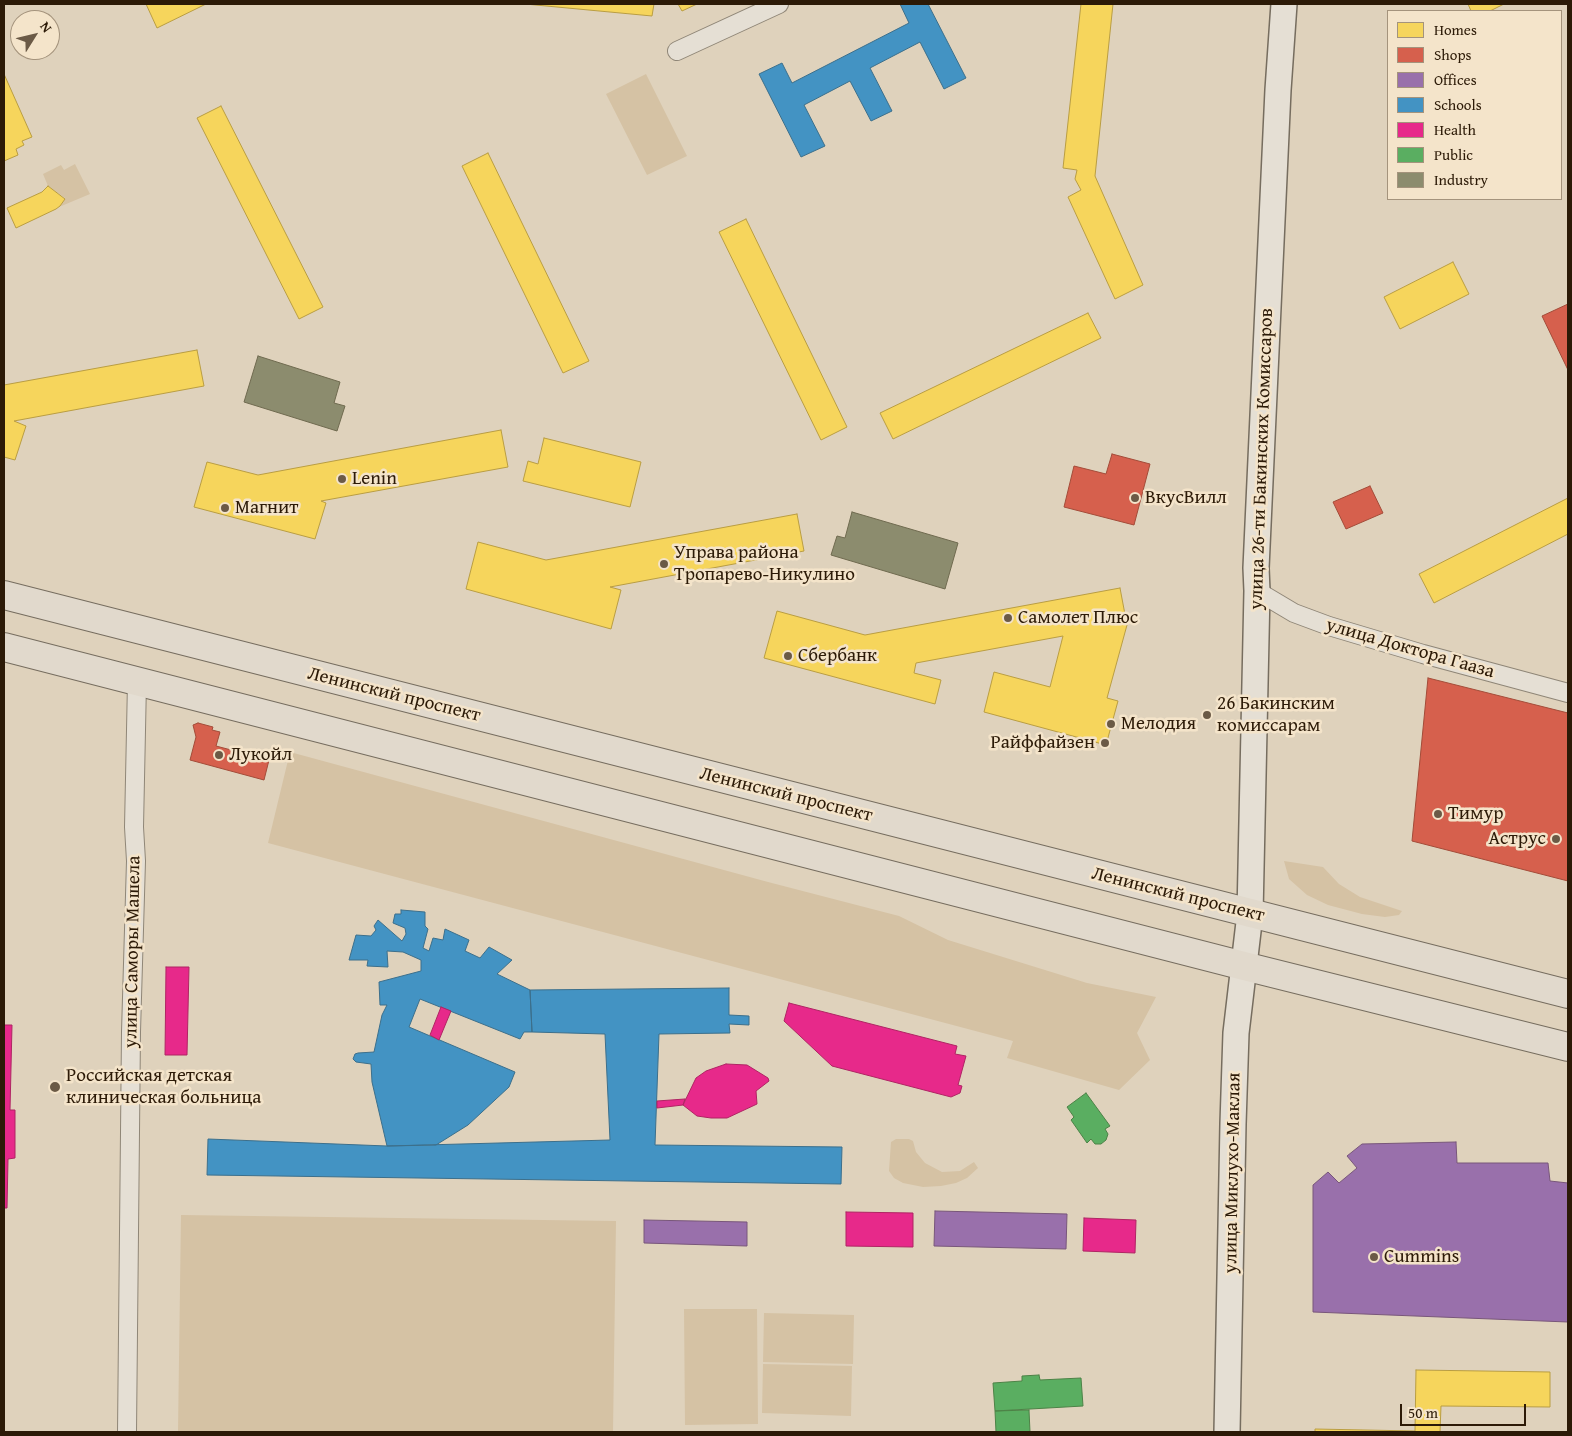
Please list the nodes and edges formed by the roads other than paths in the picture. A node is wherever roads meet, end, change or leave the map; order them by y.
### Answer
1 (779, 4) edge
2 (1284, 4) edge
3 (677, 51) dead end
4 (1257, 591) junction
5 (4, 595) edge
6 (4, 647) edge
7 (137, 682) junction
8 (1568, 694) edge
9 (1250, 914) junction
10 (1244, 966) junction
11 (1568, 994) edge
12 (1568, 1046) edge
13 (127, 1432) edge
14 (1227, 1432) edge

1 - 3 street
2 - 4 main road, улица 26-ти Бакинских Комиссаров
4 - 8 street, улица Доктора Гааза
4 - 9 main road, улица 26-ти Бакинских Комиссаров
5 - 9 main road, Ленинский проспект
6 - 7 main road
7 - 10 main road
7 - 13 street, улица Саморы Машела
9 - 10 main road, улица Миклухо-Маклая
9 - 11 main road, Ленинский проспект
10 - 12 main road
10 - 14 main road, улица Миклухо-Маклая

